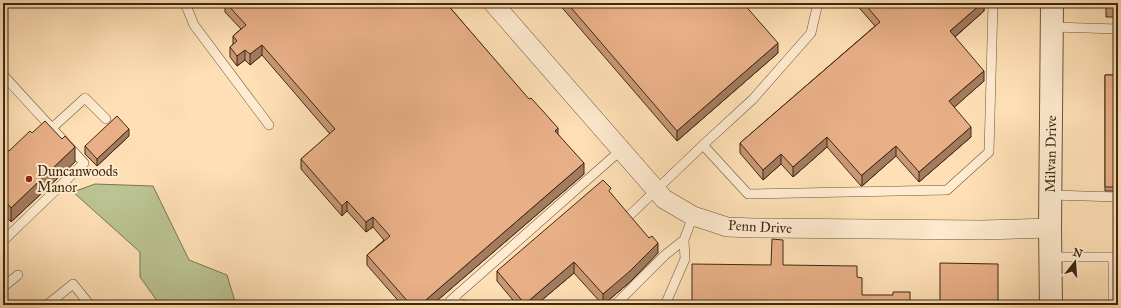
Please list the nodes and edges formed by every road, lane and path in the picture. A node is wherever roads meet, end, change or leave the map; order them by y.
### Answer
1 (185, 3) edge
2 (493, 3) edge
3 (818, 3) edge
4 (993, 3) edge
5 (1052, 3) edge
6 (1052, 27) junction
7 (1118, 29) edge
8 (3, 75) edge
9 (106, 119) dead end
10 (270, 125) dead end
11 (52, 128) junction
12 (703, 145) junction
13 (621, 150) junction
14 (656, 190) junction
15 (1051, 195) junction
16 (1118, 197) edge
17 (630, 215) edge
18 (693, 216) junction
19 (1050, 228) junction
20 (3, 240) edge
21 (684, 240) junction
22 (1051, 257) junction
23 (1116, 257) edge
24 (18, 275) dead end
25 (3, 287) edge
26 (447, 303) edge
27 (47, 305) edge
28 (90, 305) edge
29 (466, 305) edge
30 (615, 305) edge
31 (665, 305) edge
32 (1051, 305) edge
33 (1113, 305) edge

1 - 10 lane
2 - 13 street, Penn Drive
3 - 12 lane
4 - 12 lane
5 - 6 street, Milvan Drive
6 - 7 lane
6 - 15 street, Milvan Drive
8 - 11 lane
9 - 11 lane
11 - 20 lane
12 - 14 lane
13 - 14 street, Penn Drive
13 - 26 lane
14 - 17 lane
14 - 18 street, Penn Drive
15 - 16 lane
15 - 19 street, Milvan Drive
18 - 19 street, Penn Drive
18 - 21 lane
19 - 22 street, Milvan Drive
21 - 30 lane
21 - 31 lane
22 - 23 lane
22 - 32 street, Milvan Drive
23 - 33 lane
24 - 25 lane
26 - 29 lane
27 - 28 lane

